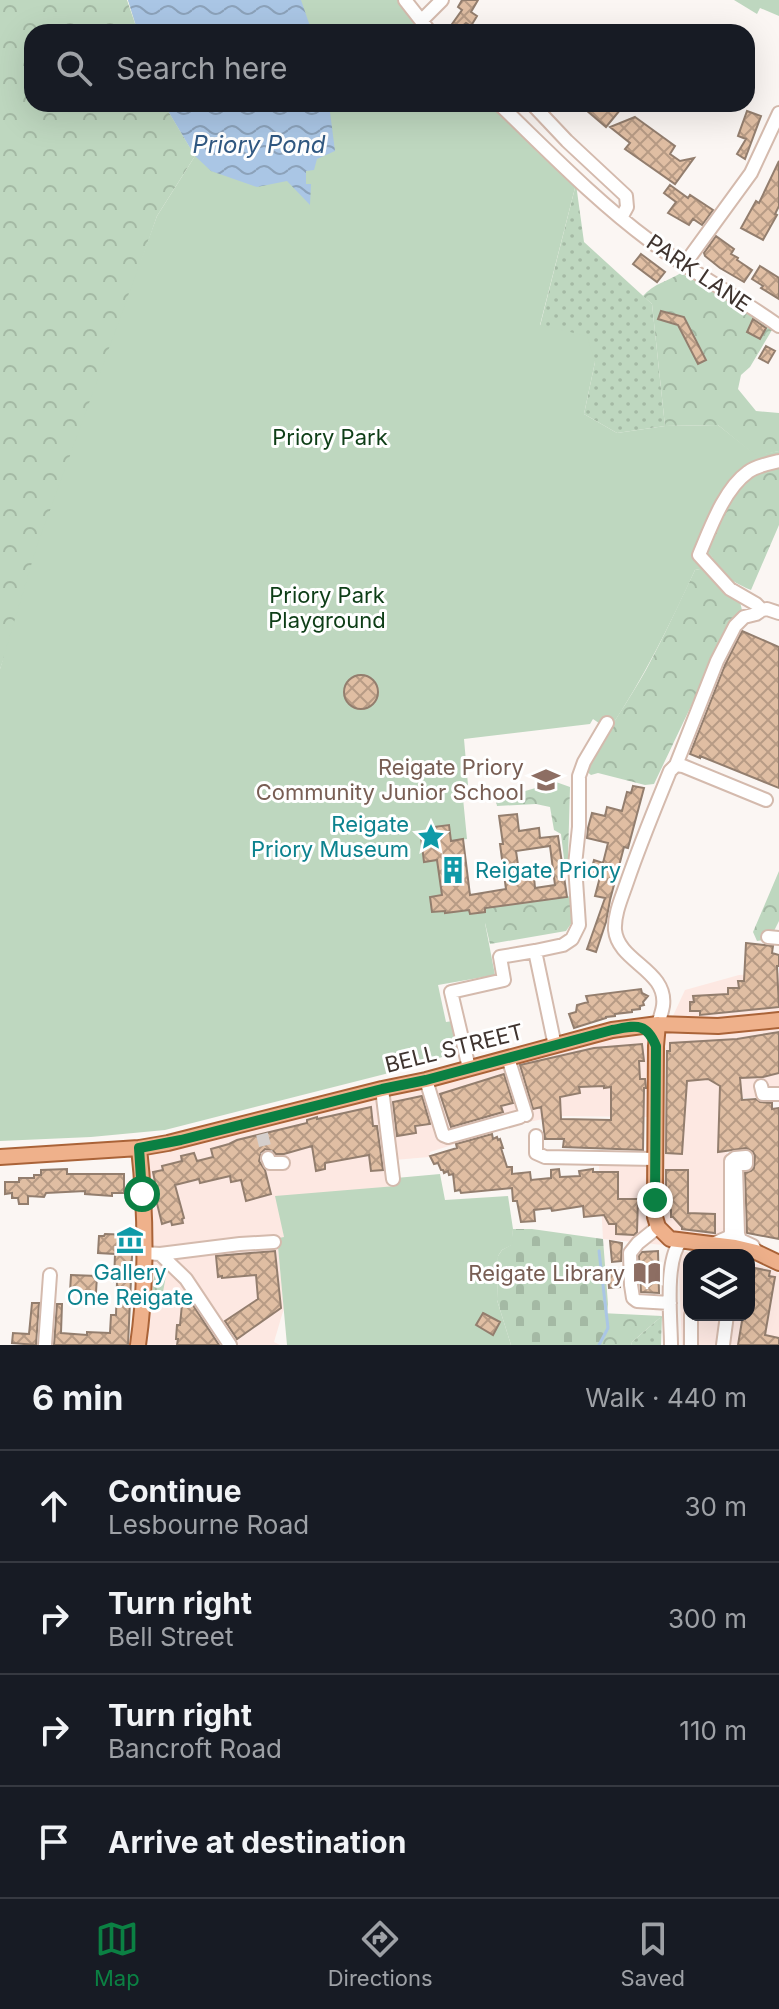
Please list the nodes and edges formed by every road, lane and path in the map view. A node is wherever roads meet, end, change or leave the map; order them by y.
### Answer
1 (405, 0) edge
2 (442, 0) edge
3 (421, 21) junction
4 (423, 24) edge
5 (507, 112) edge
6 (540, 112) edge
7 (779, 113) edge
8 (773, 136) edge
9 (621, 218) junction
10 (684, 265) junction
11 (779, 326) edge
12 (779, 461) edge
13 (762, 610) junction
14 (779, 613) edge
15 (607, 723) dead end
16 (676, 765) junction
17 (766, 800) dead end
18 (535, 951) junction
19 (779, 1020) edge
20 (658, 1024) junction
21 (637, 1026) junction
22 (555, 1046) junction
23 (656, 1046) junction
24 (508, 1058) junction
25 (469, 1068) junction
26 (426, 1080) junction
27 (761, 1086) dead end
28 (382, 1089) junction
29 (779, 1094) edge
30 (536, 1136) dead end
31 (139, 1148) junction
32 (0, 1157) edge
33 (268, 1158) dead end
34 (656, 1159) junction
35 (283, 1163) dead end
36 (393, 1179) dead end
37 (658, 1227) junction
38 (681, 1241) junction
39 (274, 1242) dead end
40 (707, 1247) edge
41 (753, 1249) edge
42 (143, 1253) junction
43 (160, 1254) junction
44 (755, 1255) edge
45 (779, 1263) edge
46 (50, 1275) dead end
47 (670, 1303) junction
48 (691, 1321) edge
49 (726, 1321) edge
50 (45, 1345) edge
51 (138, 1345) edge
52 (230, 1345) edge
53 (671, 1345) edge
54 (691, 1345) edge
55 (723, 1345) edge

1 - 3 street
2 - 3 street
3 - 4 street
5 - 9 street, PARK LANE
6 - 9 street
7 - 8 street
8 - 10 street
9 - 10 street, PARK LANE
10 - 11 street, PARK LANE
12 - 13 street
13 - 14 street
13 - 16 street
15 - 18 street
16 - 17 street
16 - 20 street
18 - 22 street
18 - 25 street
19 - 20 main road, BELL STREET
20 - 21 main road, BELL STREET
20 - 23 main road
21 - 22 main road, BELL STREET
21 - 23 main road
22 - 24 main road, BELL STREET
23 - 34 main road
24 - 25 main road, BELL STREET
24 - 26 street
25 - 26 main road, BELL STREET
26 - 28 main road, BELL STREET
27 - 29 street
28 - 31 main road, BELL STREET
28 - 36 street
30 - 34 street
31 - 32 main road, BELL STREET
31 - 42 main road
33 - 35 street
34 - 37 main road
37 - 38 main road
37 - 47 street
38 - 40 main road
38 - 47 street
39 - 43 street
40 - 41 street
42 - 43 street
42 - 51 main road
43 - 52 street
44 - 45 main road
46 - 50 street
47 - 53 street
48 - 54 street
49 - 55 street

